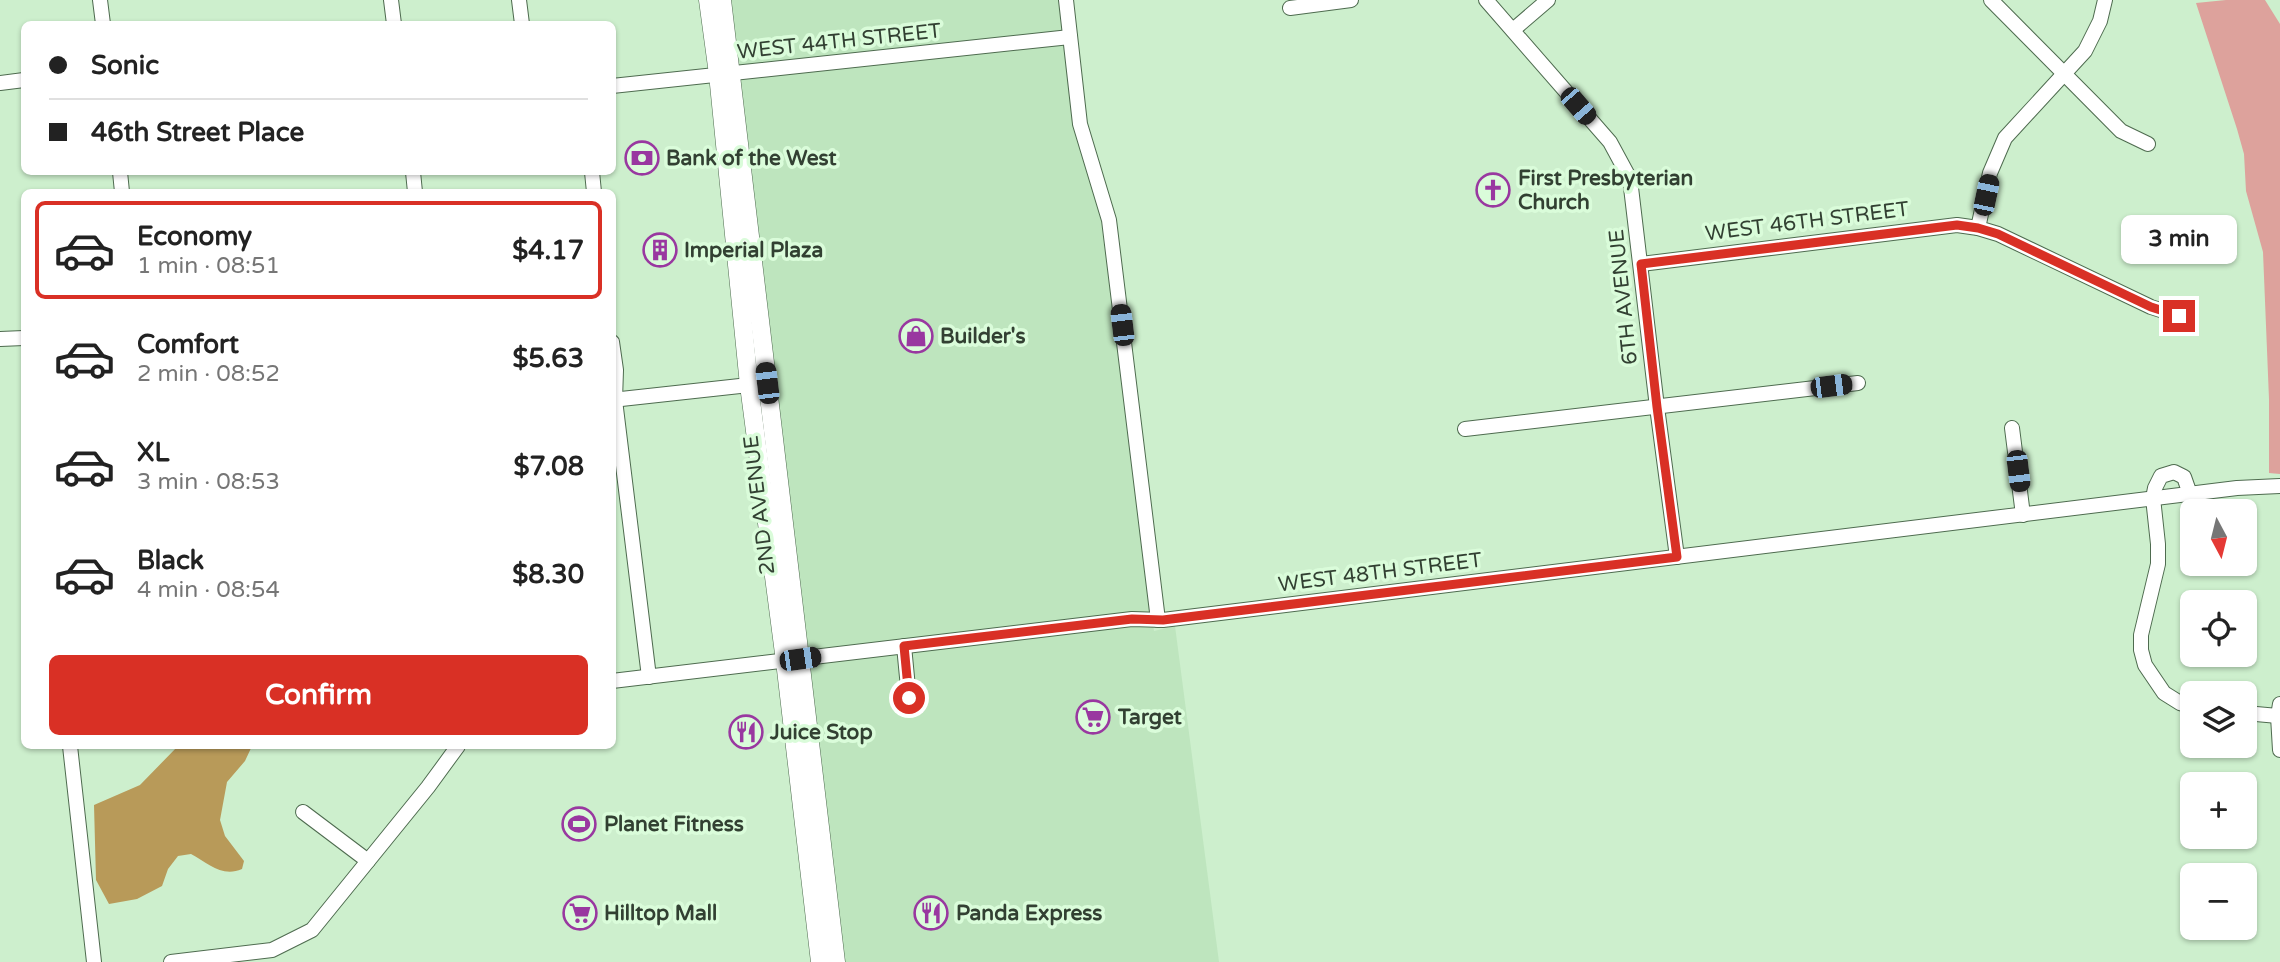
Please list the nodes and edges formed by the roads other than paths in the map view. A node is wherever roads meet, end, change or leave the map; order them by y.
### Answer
1 (100, 0) edge
2 (391, 0) edge
3 (519, 0) edge
4 (708, 0) edge
5 (722, 0) edge
6 (1066, 0) edge
7 (1351, 0) edge
8 (1486, 0) edge
9 (1548, 0) edge
10 (1991, 0) edge
11 (2105, 0) edge
12 (1290, 8) dead end
13 (103, 21) edge
14 (394, 21) edge
15 (522, 21) edge
16 (1513, 30) junction
17 (1070, 37) junction
18 (724, 74) junction
19 (2065, 74) junction
20 (21, 80) edge
21 (0, 83) edge
22 (616, 86) edge
23 (2148, 144) dead end
24 (1978, 228) junction
25 (1641, 264) junction
26 (2179, 316) dead end
27 (21, 338) edge
28 (0, 340) edge
29 (1858, 383) dead end
30 (749, 385) junction
31 (616, 400) edge
32 (1657, 407) junction
33 (616, 416) edge
34 (2012, 428) dead end
35 (1465, 429) dead end
36 (2280, 486) edge
37 (2190, 494) junction
38 (2153, 498) junction
39 (2023, 515) junction
40 (1677, 557) junction
41 (1158, 620) junction
42 (904, 646) junction
43 (793, 660) junction
44 (649, 677) junction
45 (616, 681) edge
46 (909, 698) dead end
47 (2180, 703) edge
48 (2279, 710) edge
49 (2257, 712) edge
50 (70, 749) edge
51 (456, 749) edge
52 (2280, 751) edge
53 (303, 812) dead end
54 (368, 861) junction
55 (94, 962) edge
56 (171, 962) edge
57 (820, 962) edge
58 (836, 962) edge

1 - 13 street
2 - 14 street
3 - 15 street
4 - 18 main road, 2ND AVENUE
5 - 18 main road, 2ND AVENUE
6 - 17 street
7 - 12 street
8 - 16 street, 6TH AVENUE
9 - 16 street
10 - 19 street
11 - 19 street
16 - 25 street, 6TH AVENUE
17 - 18 street, WEST 44TH STREET
17 - 41 street
18 - 22 street, WEST 44TH STREET
18 - 30 main road, 2ND AVENUE
18 - 43 main road, 2ND AVENUE
19 - 23 street
19 - 24 street
20 - 21 street
24 - 25 street, WEST 46TH STREET
24 - 26 street, WEST 46TH STREET
25 - 32 street, 6TH AVENUE
27 - 28 street
29 - 32 street
30 - 31 street
30 - 43 main road, 2ND AVENUE
32 - 35 street
32 - 40 street, 6TH AVENUE
33 - 44 street
34 - 39 street
36 - 37 street, WEST 48TH STREET
37 - 38 street, WEST 48TH STREET
37 - 38 street
38 - 39 street, WEST 48TH STREET
38 - 47 street
39 - 40 street, WEST 48TH STREET
40 - 41 street, WEST 48TH STREET
41 - 42 street, WEST 48TH STREET
42 - 43 street, WEST 48TH STREET
42 - 46 street
43 - 44 street, WEST 48TH STREET
43 - 57 main road, 2ND AVENUE
43 - 58 main road, 2ND AVENUE
44 - 45 street, WEST 48TH STREET
48 - 49 street
48 - 52 street
50 - 55 street
51 - 54 street
53 - 54 street
54 - 56 street

